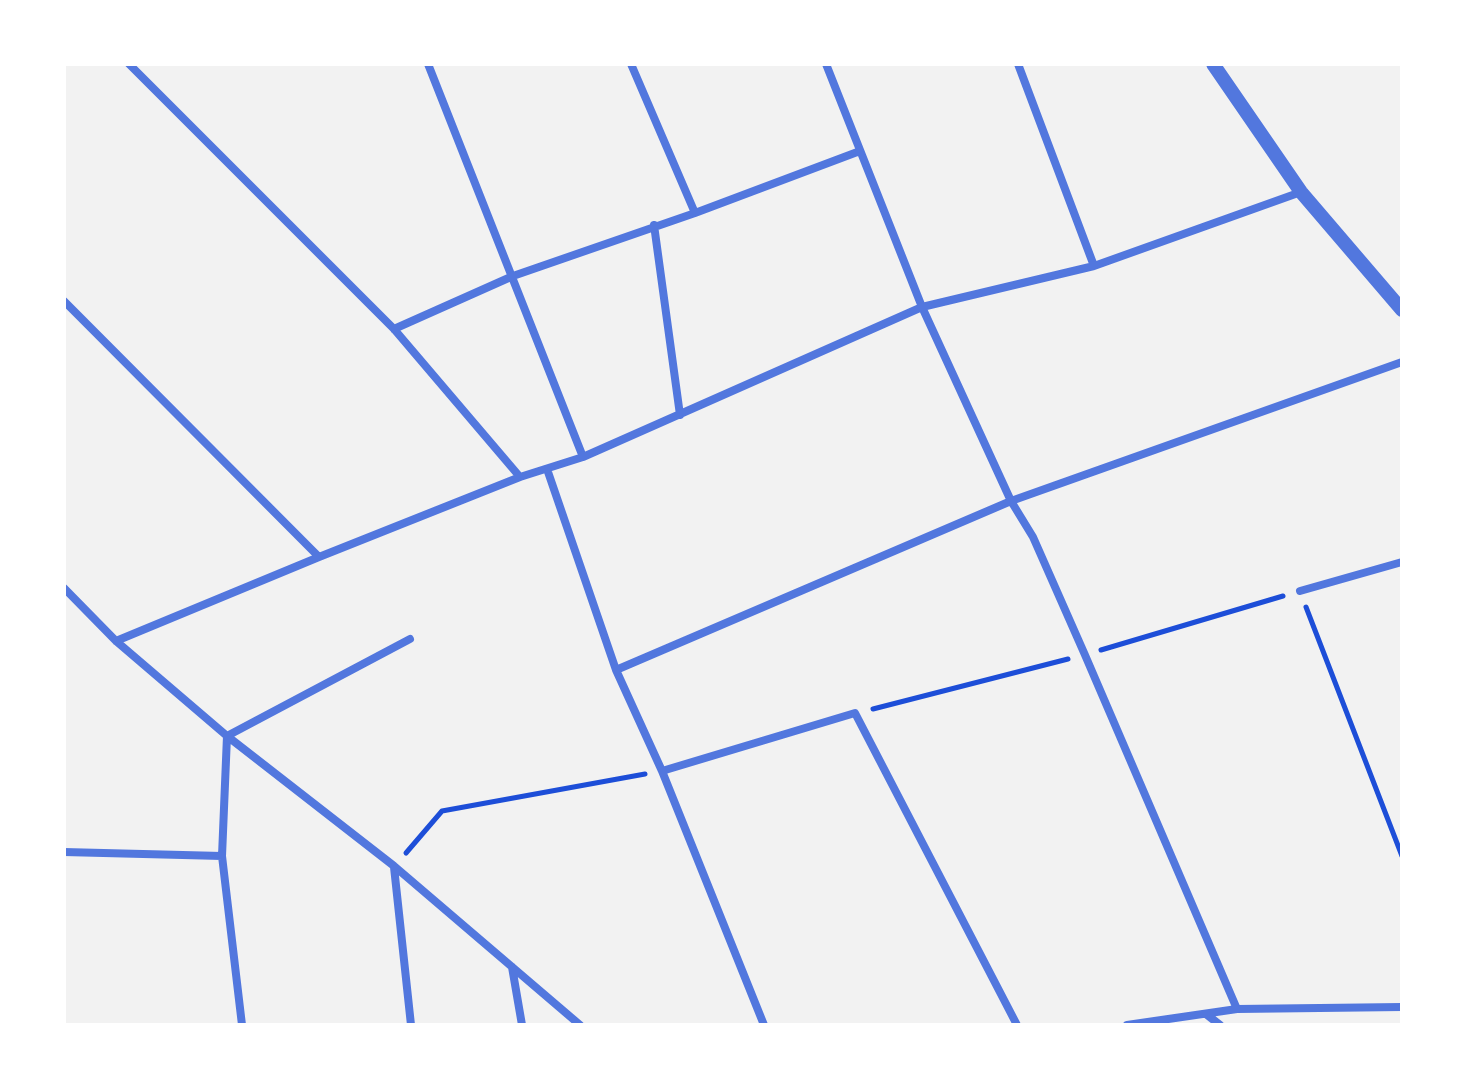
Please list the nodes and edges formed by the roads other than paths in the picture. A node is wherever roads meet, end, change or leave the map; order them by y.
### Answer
1 (129, 64) edge
2 (428, 64) edge
3 (631, 64) edge
4 (826, 64) edge
5 (1018, 64) edge
6 (1213, 64) edge
7 (860, 151) junction
8 (1301, 192) junction
9 (695, 213) junction
10 (654, 225) junction
11 (1094, 266) junction
12 (513, 276) junction
13 (64, 301) edge
14 (922, 307) junction
15 (1402, 310) edge
16 (394, 329) junction
17 (1402, 362) edge
18 (680, 415) junction
19 (583, 457) junction
20 (547, 469) junction
21 (520, 477) junction
22 (1011, 501) junction
23 (319, 557) junction
24 (1402, 562) edge
25 (64, 588) edge
26 (1300, 591) road end
27 (410, 639) dead end
28 (116, 641) junction
29 (616, 670) junction
30 (227, 736) junction
31 (662, 771) junction
32 (64, 852) edge
33 (222, 856) junction
34 (394, 866) junction
35 (512, 966) junction
36 (1402, 1007) edge
37 (1237, 1009) junction
38 (1206, 1014) junction
39 (242, 1025) edge
40 (411, 1025) edge
41 (522, 1025) edge
42 (580, 1025) edge
43 (764, 1025) edge
44 (1017, 1025) edge
45 (1127, 1025) edge
46 (1220, 1025) edge

1 - 16 street
2 - 12 street
3 - 9 street
4 - 7 street
5 - 11 street
6 - 8 street
7 - 9 street
7 - 14 street
8 - 11 street
8 - 15 street
9 - 10 street
10 - 12 street
10 - 18 street
11 - 14 street
12 - 16 street
12 - 19 street
13 - 23 street
14 - 18 street
14 - 22 street
16 - 21 street
17 - 22 street
18 - 19 street
19 - 20 street
20 - 21 street
20 - 29 street
21 - 23 street
22 - 29 street
22 - 37 street
23 - 28 street
24 - 26 street
25 - 28 street
27 - 30 street
28 - 30 street
29 - 31 street
30 - 33 street
30 - 34 street
31 - 43 street
31 - 44 street
32 - 33 street
33 - 39 street
34 - 35 street
34 - 40 street
35 - 41 street
35 - 42 street
36 - 37 street
37 - 38 street
38 - 45 street
38 - 46 street

